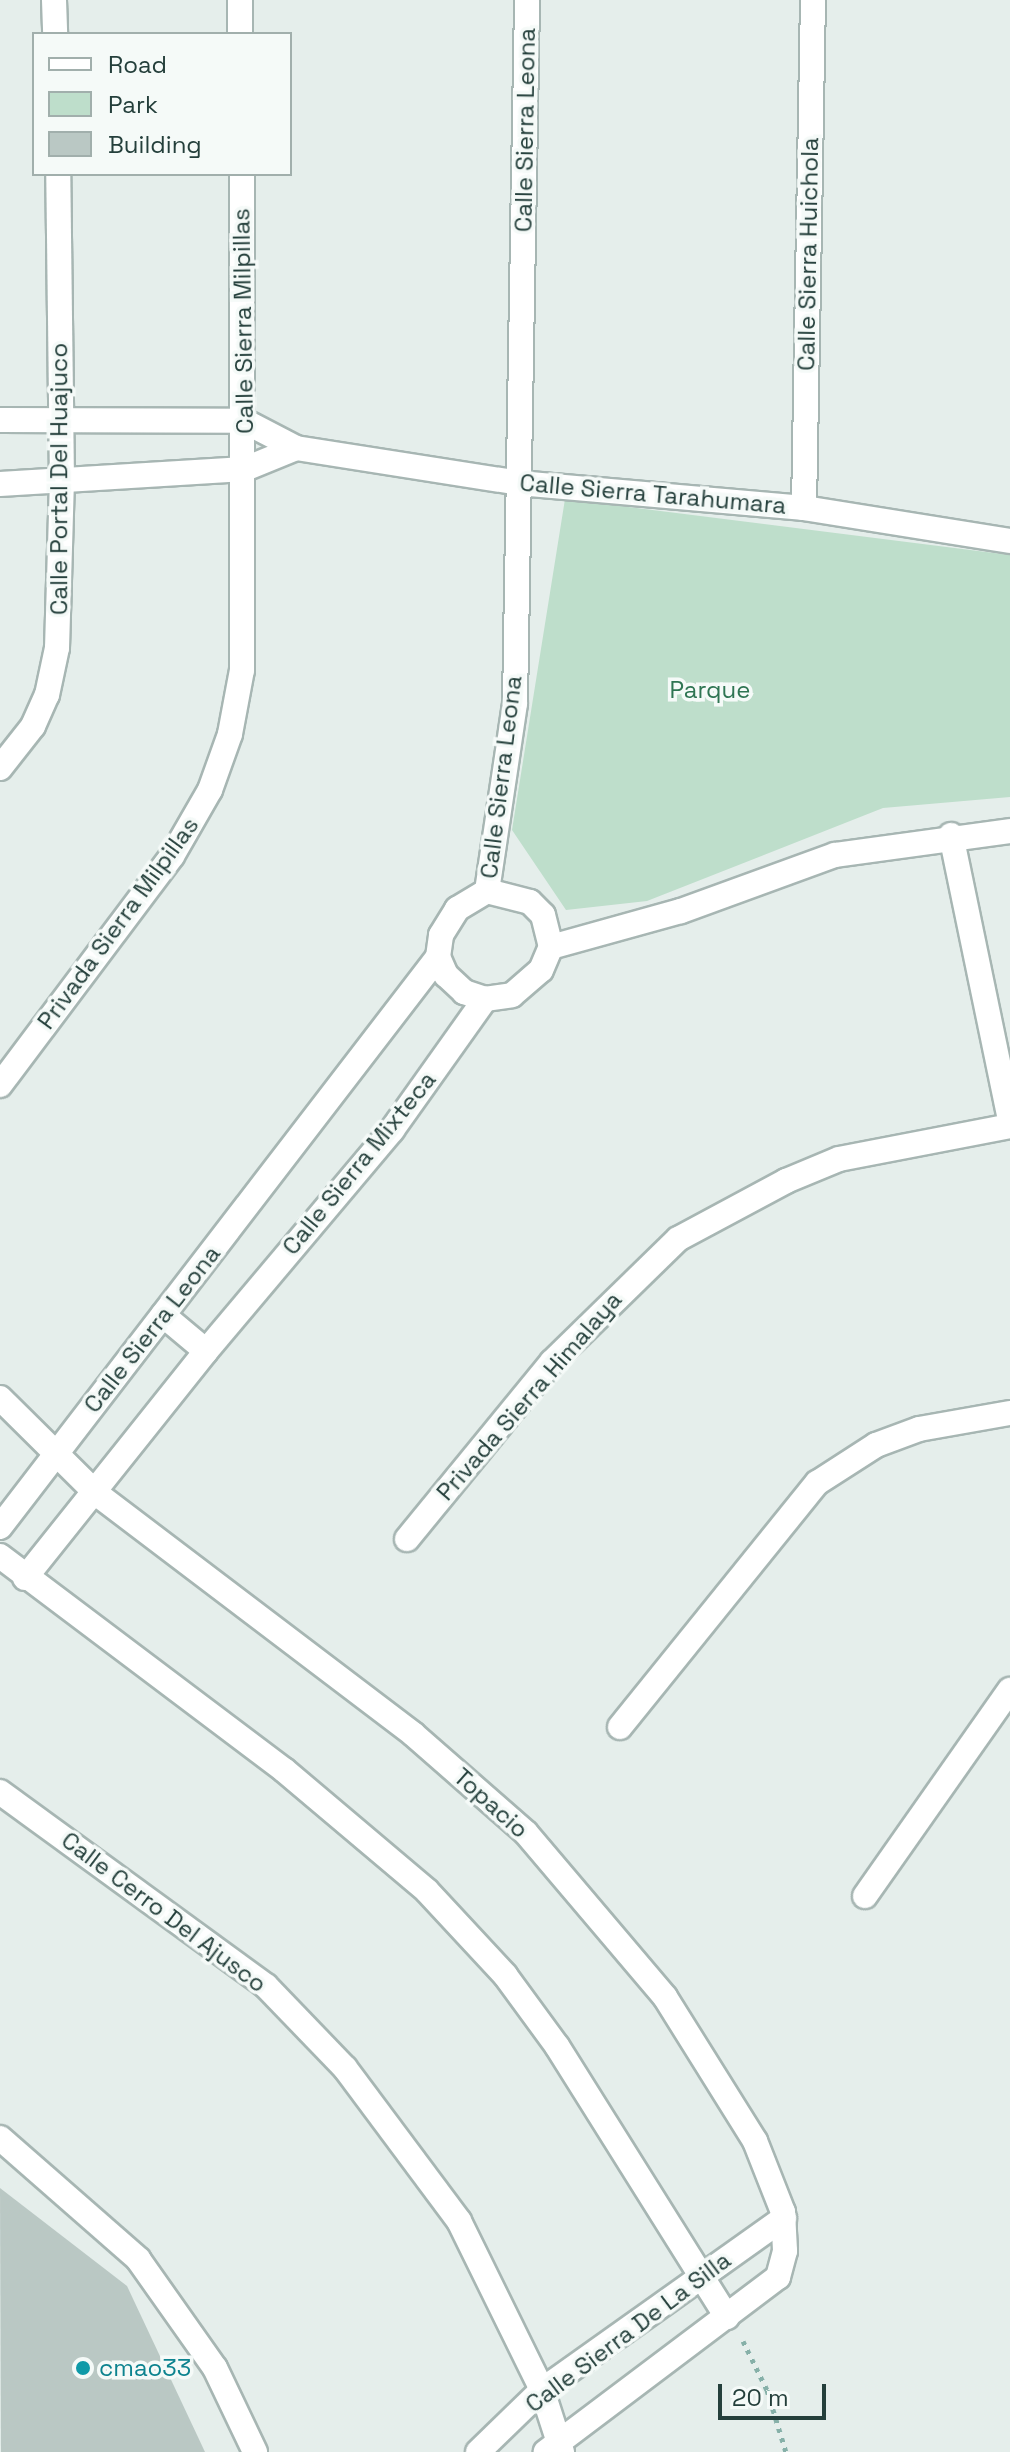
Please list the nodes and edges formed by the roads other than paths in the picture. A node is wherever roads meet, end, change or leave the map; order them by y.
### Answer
1 (54, 0) edge
2 (240, 0) edge
3 (527, 0) edge
4 (813, 0) edge
5 (55, 32) edge
6 (240, 32) edge
7 (58, 176) edge
8 (242, 176) edge
9 (0, 420) edge
10 (244, 421) junction
11 (62, 422) junction
12 (296, 448) junction
13 (245, 469) junction
14 (62, 481) junction
15 (519, 483) junction
16 (0, 484) edge
17 (804, 508) junction
18 (1010, 541) edge
19 (0, 768) edge
20 (1010, 831) edge
21 (951, 835) junction
22 (487, 891) junction
23 (551, 947) junction
24 (438, 957) junction
25 (485, 999) junction
26 (0, 1085) edge
27 (1010, 1124) edge
28 (163, 1315) junction
29 (206, 1351) junction
30 (0, 1398) edge
31 (1010, 1413) edge
32 (54, 1453) junction
33 (97, 1494) junction
34 (0, 1527) edge
35 (407, 1539) dead end
36 (0, 1556) edge
37 (25, 1578) junction
38 (1010, 1690) edge
39 (620, 1727) dead end
40 (0, 1792) edge
41 (865, 1896) dead end
42 (0, 2138) edge
43 (784, 2218) junction
44 (699, 2277) junction
45 (727, 2317) junction
46 (542, 2390) junction
47 (556, 2448) edge
48 (255, 2452) edge
49 (478, 2452) edge

1 - 5 street
2 - 6 street
3 - 15 street, Calle Sierra Leona
4 - 17 street, Calle Sierra Huichola
7 - 11 street, Calle Portal Del Huajuco
8 - 10 street, Calle Sierra Milpillas
9 - 11 street, Calle Sierra Tarahumara
10 - 11 street, Calle Sierra Tarahumara
10 - 12 street, Calle Sierra Tarahumara
10 - 13 street, Calle Sierra Milpillas
11 - 14 street, Calle Portal Del Huajuco
12 - 13 street
12 - 15 street, Calle Sierra Tarahumara
13 - 14 street
13 - 26 street, Privada Sierra Milpillas
14 - 16 street
14 - 19 street, Calle Portal Del Huajuco
15 - 17 street, Calle Sierra Tarahumara
15 - 22 street, Calle Sierra Leona
17 - 18 street, Calle Sierra Tarahumara
20 - 21 street
21 - 23 street
21 - 27 street
22 - 23 street
22 - 24 street, Calle Sierra Leona
23 - 25 street
24 - 25 street
24 - 28 street, Calle Sierra Leona
25 - 29 street, Calle Sierra Mixteca
27 - 35 street, Privada Sierra Himalaya
28 - 29 street
28 - 32 street, Calle Sierra Leona
29 - 33 street, Calle Sierra Mixteca
30 - 32 street, Topacio
31 - 39 street
32 - 33 street, Topacio
32 - 34 street, Calle Sierra Leona
33 - 37 street, Calle Sierra Mixteca
33 - 43 street, Topacio
36 - 37 street
37 - 44 street
38 - 41 street
40 - 46 street, Calle Cerro Del Ajusco
42 - 48 street
43 - 44 street, Calle Sierra De La Silla
43 - 45 street, Topacio
44 - 45 street
44 - 46 street, Calle Sierra De La Silla
45 - 47 street, Calle Sierra De La Silla
46 - 47 street, Calle Cerro Del Ajusco
46 - 49 street, Calle Sierra De La Silla

